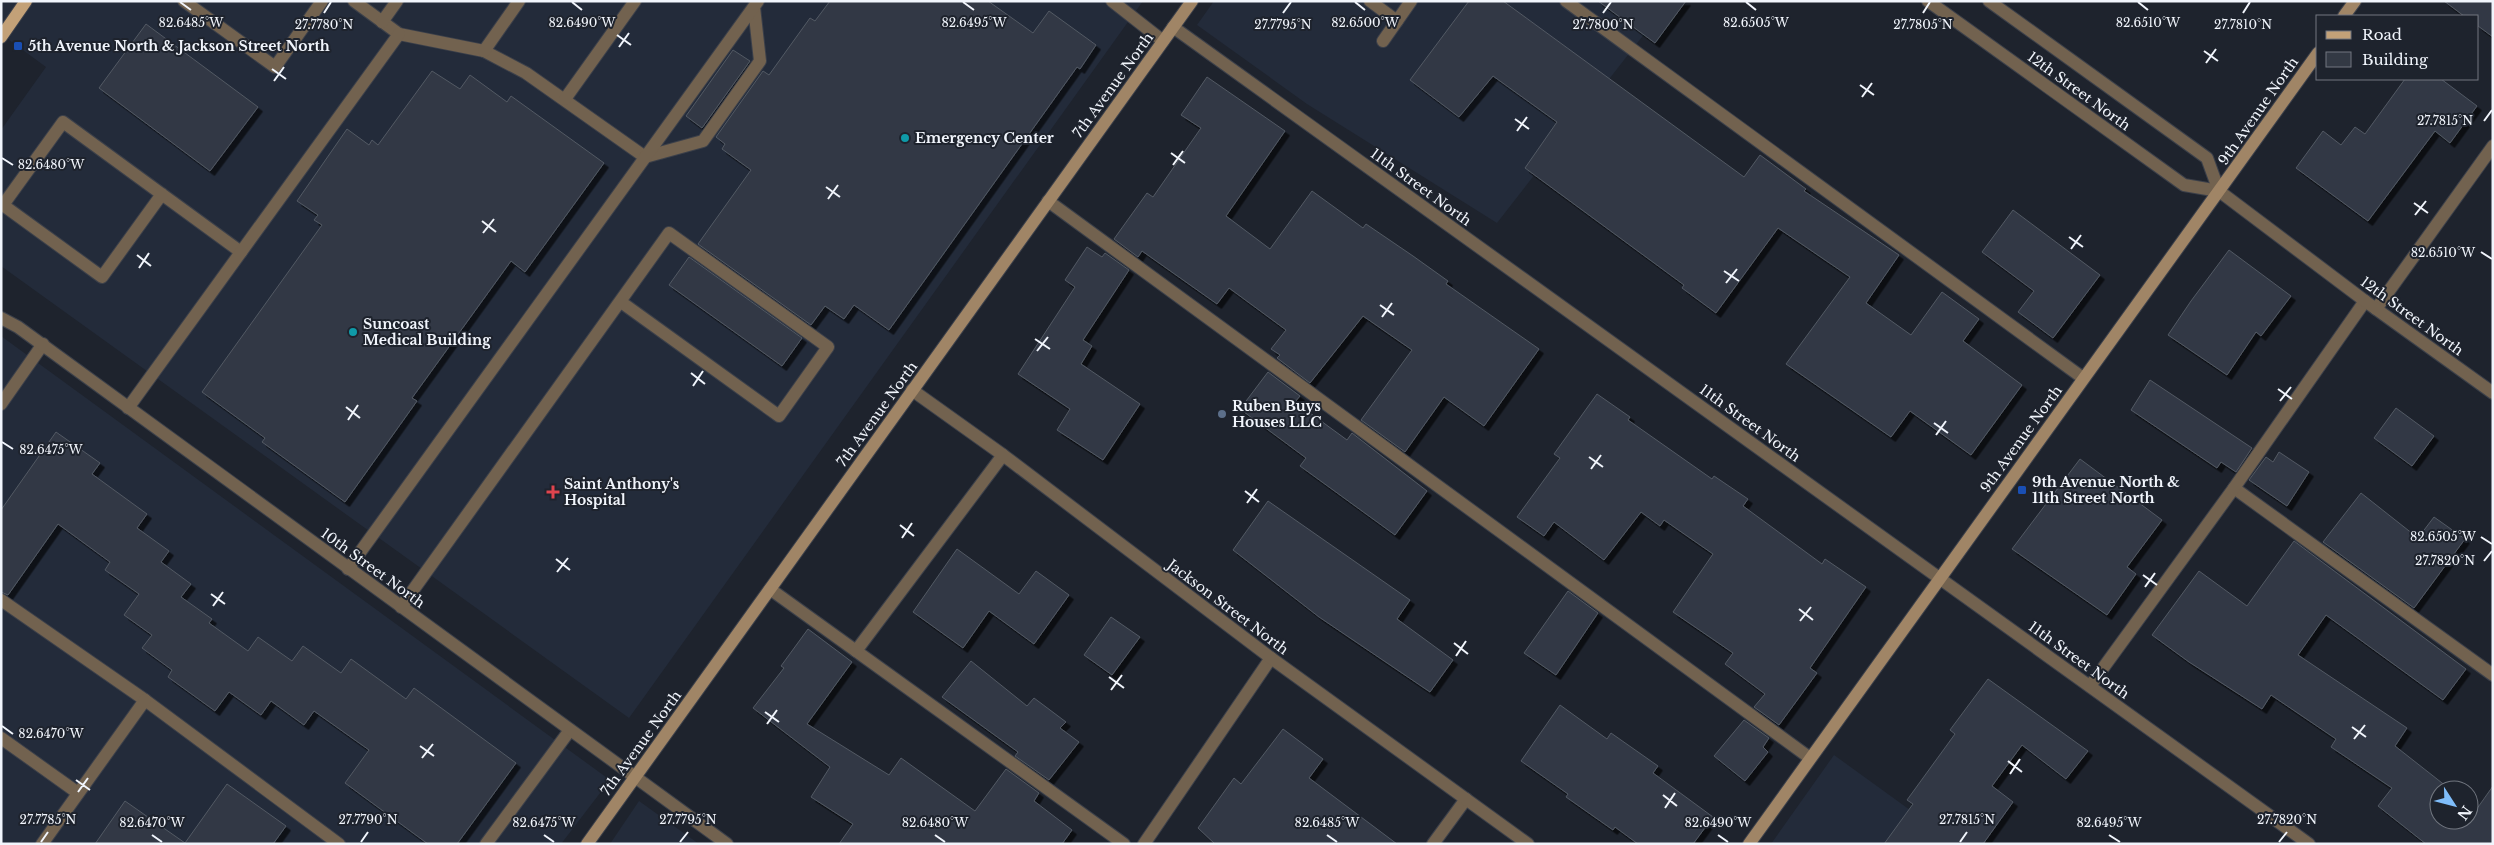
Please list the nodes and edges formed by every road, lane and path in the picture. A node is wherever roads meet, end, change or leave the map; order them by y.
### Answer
1 (26, 1) edge
2 (184, 1) edge
3 (322, 1) edge
4 (354, 1) edge
5 (397, 1) edge
6 (519, 1) edge
7 (635, 1) edge
8 (1112, 1) edge
9 (1192, 1) edge
10 (1370, 1) edge
11 (1411, 1) edge
12 (1566, 1) edge
13 (1928, 1) edge
14 (1989, 1) edge
15 (2354, 1) edge
16 (756, 4) edge
17 (2345, 15) edge
18 (1397, 21) junction
19 (382, 22) junction
20 (1173, 27) junction
21 (399, 34) junction
22 (1, 37) edge
23 (1163, 41) junction
24 (1383, 41) dead end
25 (484, 51) junction
26 (2316, 56) edge
27 (565, 99) junction
28 (2493, 146) edge
29 (646, 157) junction
30 (2219, 191) junction
31 (162, 194) junction
32 (1048, 202) junction
33 (241, 252) junction
34 (2365, 301) junction
35 (621, 302) junction
36 (2376, 309) junction
37 (1, 318) edge
38 (43, 344) junction
39 (2083, 378) junction
40 (912, 390) junction
41 (2493, 393) edge
42 (3, 396) edge
43 (128, 408) junction
44 (1003, 455) junction
45 (2234, 488) junction
46 (348, 568) junction
47 (1940, 578) junction
48 (770, 589) junction
49 (1, 600) edge
50 (401, 607) junction
51 (856, 651) junction
52 (1271, 658) junction
53 (2493, 675) edge
54 (2090, 686) junction
55 (144, 700) junction
56 (570, 730) junction
57 (1, 738) edge
58 (1810, 758) junction
59 (634, 777) junction
60 (78, 793) junction
61 (1466, 799) junction
62 (42, 844) edge
63 (339, 844) edge
64 (486, 844) edge
65 (587, 844) edge
66 (727, 844) edge
67 (1124, 844) edge
68 (1144, 844) edge
69 (1432, 844) edge
70 (1528, 844) edge
71 (1749, 844) edge
72 (2309, 844) edge

1 - 22 main road
2 - 3 street
4 - 19 street
5 - 19 street
6 - 25 street
7 - 27 street
8 - 23 street
9 - 20 street, 7th Avenue North
10 - 18 street
11 - 18 street
12 - 39 street
13 - 30 street, 12th Street North
14 - 30 street, 12th Street North
15 - 17 street
16 - 29 street
16 - 29 street
18 - 24 street
19 - 21 street
20 - 23 street, 7th Avenue North
20 - 47 street, 11th Street North
21 - 25 street
21 - 33 street
23 - 32 street, 7th Avenue North
25 - 27 street
26 - 30 street, 9th Avenue North
27 - 29 street
28 - 36 street
29 - 46 street
30 - 34 street, 12th Street North
30 - 39 street, 9th Avenue North
31 - 31 street
31 - 33 street
32 - 40 street, 7th Avenue North
32 - 58 street
33 - 43 street
34 - 36 street, 12th Street North
34 - 45 street
35 - 35 street
35 - 50 street
36 - 41 street, 12th Street North
37 - 38 street, 10th Street North
38 - 42 street
38 - 43 street, 10th Street North
39 - 47 street, 9th Avenue North
40 - 44 street, Jackson Street North
40 - 48 street, 7th Avenue North
43 - 46 street, 10th Street North
44 - 51 street
44 - 52 street, Jackson Street North
45 - 53 street
45 - 54 street
46 - 50 street, 10th Street North
47 - 54 street, 11th Street North
47 - 58 street, 9th Avenue North
48 - 51 street
48 - 59 street, 7th Avenue North
49 - 55 street
50 - 56 street, 10th Street North
51 - 67 street
52 - 61 street, Jackson Street North
52 - 68 street
54 - 72 street, 11th Street North
55 - 60 street
55 - 63 street
56 - 59 street, 10th Street North
56 - 64 street
57 - 60 street
58 - 71 street, 9th Avenue North
59 - 65 street, 7th Avenue North
59 - 66 street, 10th Street North
60 - 62 street
61 - 69 street
61 - 70 street, Jackson Street North

